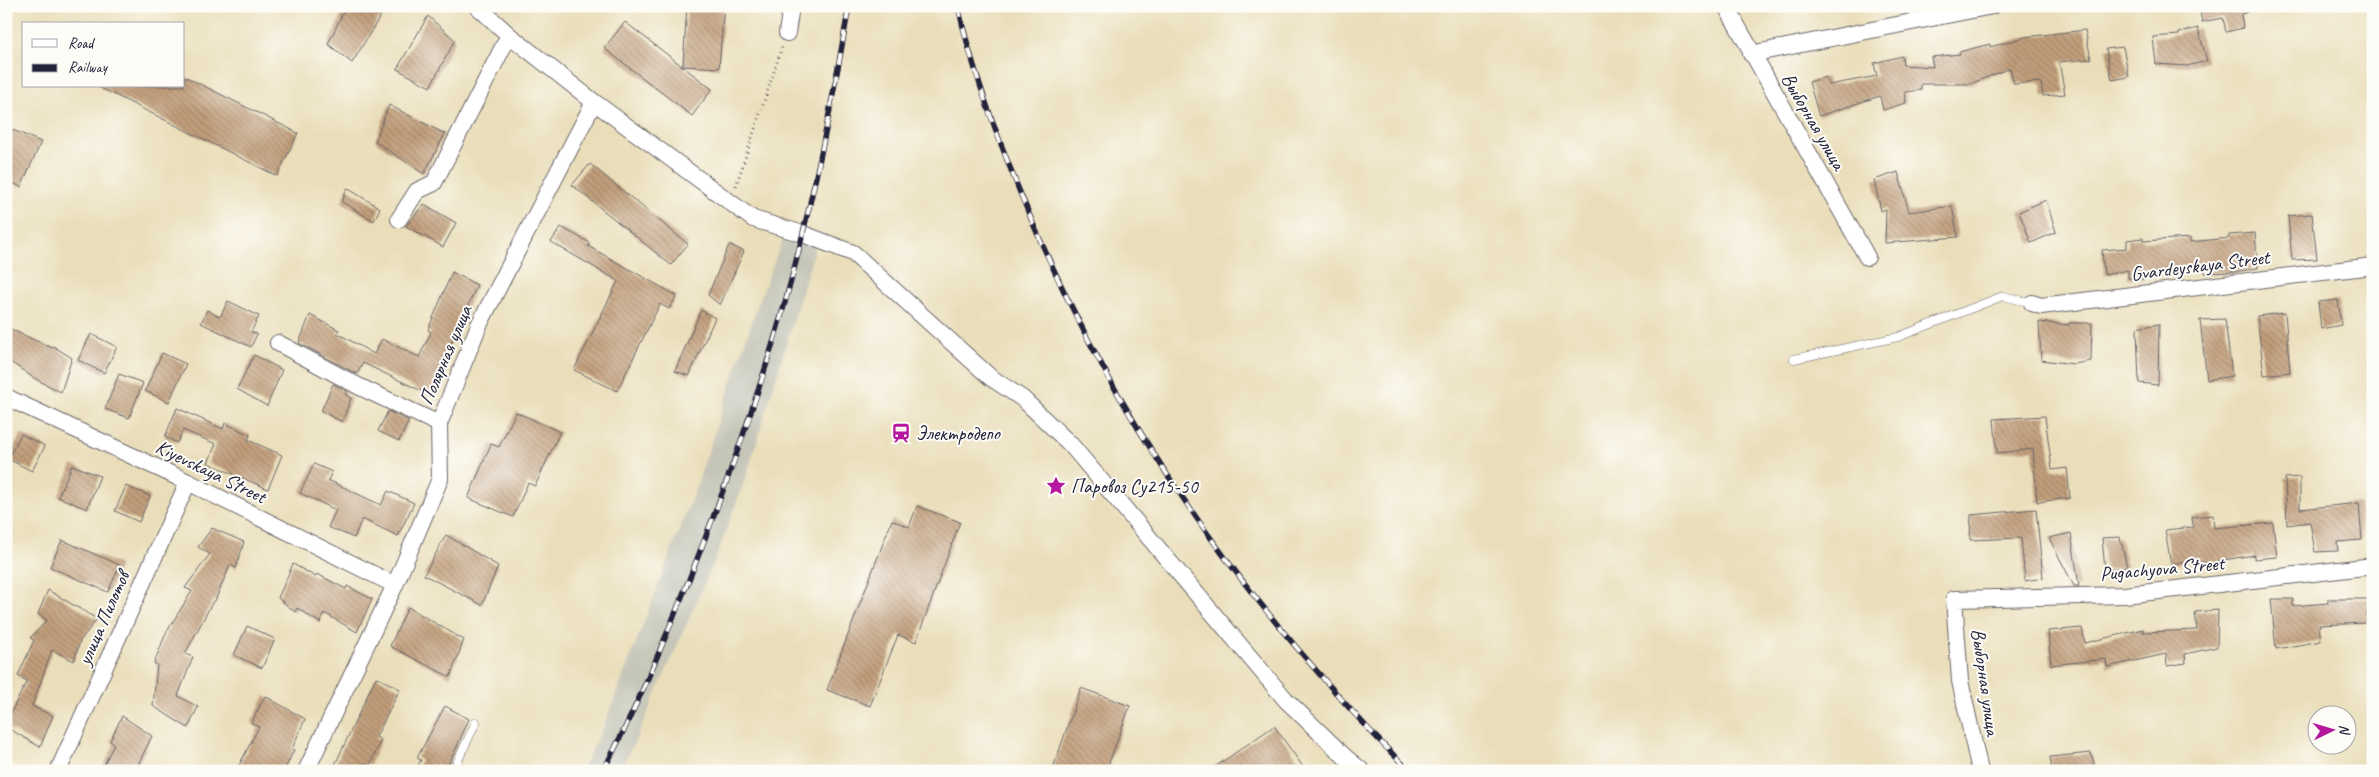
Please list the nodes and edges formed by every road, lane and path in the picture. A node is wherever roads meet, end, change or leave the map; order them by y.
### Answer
1 (477, 6) edge
2 (791, 6) edge
3 (1726, 6) edge
4 (1992, 6) edge
5 (787, 33) joint
6 (509, 34) junction
7 (1751, 54) junction
8 (594, 102) junction
9 (731, 202) junction
10 (399, 219) dead end
11 (1867, 257) dead end
12 (2373, 266) edge
13 (2032, 303) joint
14 (278, 343) dead end
15 (1794, 359) dead end
16 (6, 397) edge
17 (439, 424) junction
18 (188, 482) junction
19 (2373, 566) edge
20 (395, 585) junction
21 (1954, 599) joint
22 (476, 722) dead end
23 (58, 771) edge
24 (306, 771) edge
25 (453, 771) edge
26 (1362, 771) edge
27 (1980, 771) edge

1 - 6 street
2 - 5 street
3 - 7 street, Выборная улица
4 - 7 street
5 - 9 path
6 - 8 street
6 - 10 street
7 - 11 street, Выборная улица
8 - 9 street
8 - 17 street, Полярная улица
9 - 26 street
12 - 13 street, Gvardeyskaya Street
13 - 15 lane
14 - 17 street
16 - 18 street, Kiyevskaya Street
17 - 20 street, Полярная улица
18 - 20 street, Kiyevskaya Street
18 - 23 street, улица Пилотов
19 - 21 street, Pugachyova Street
20 - 24 street, Полярная улица
21 - 27 street, Выборная улица
22 - 25 lane

